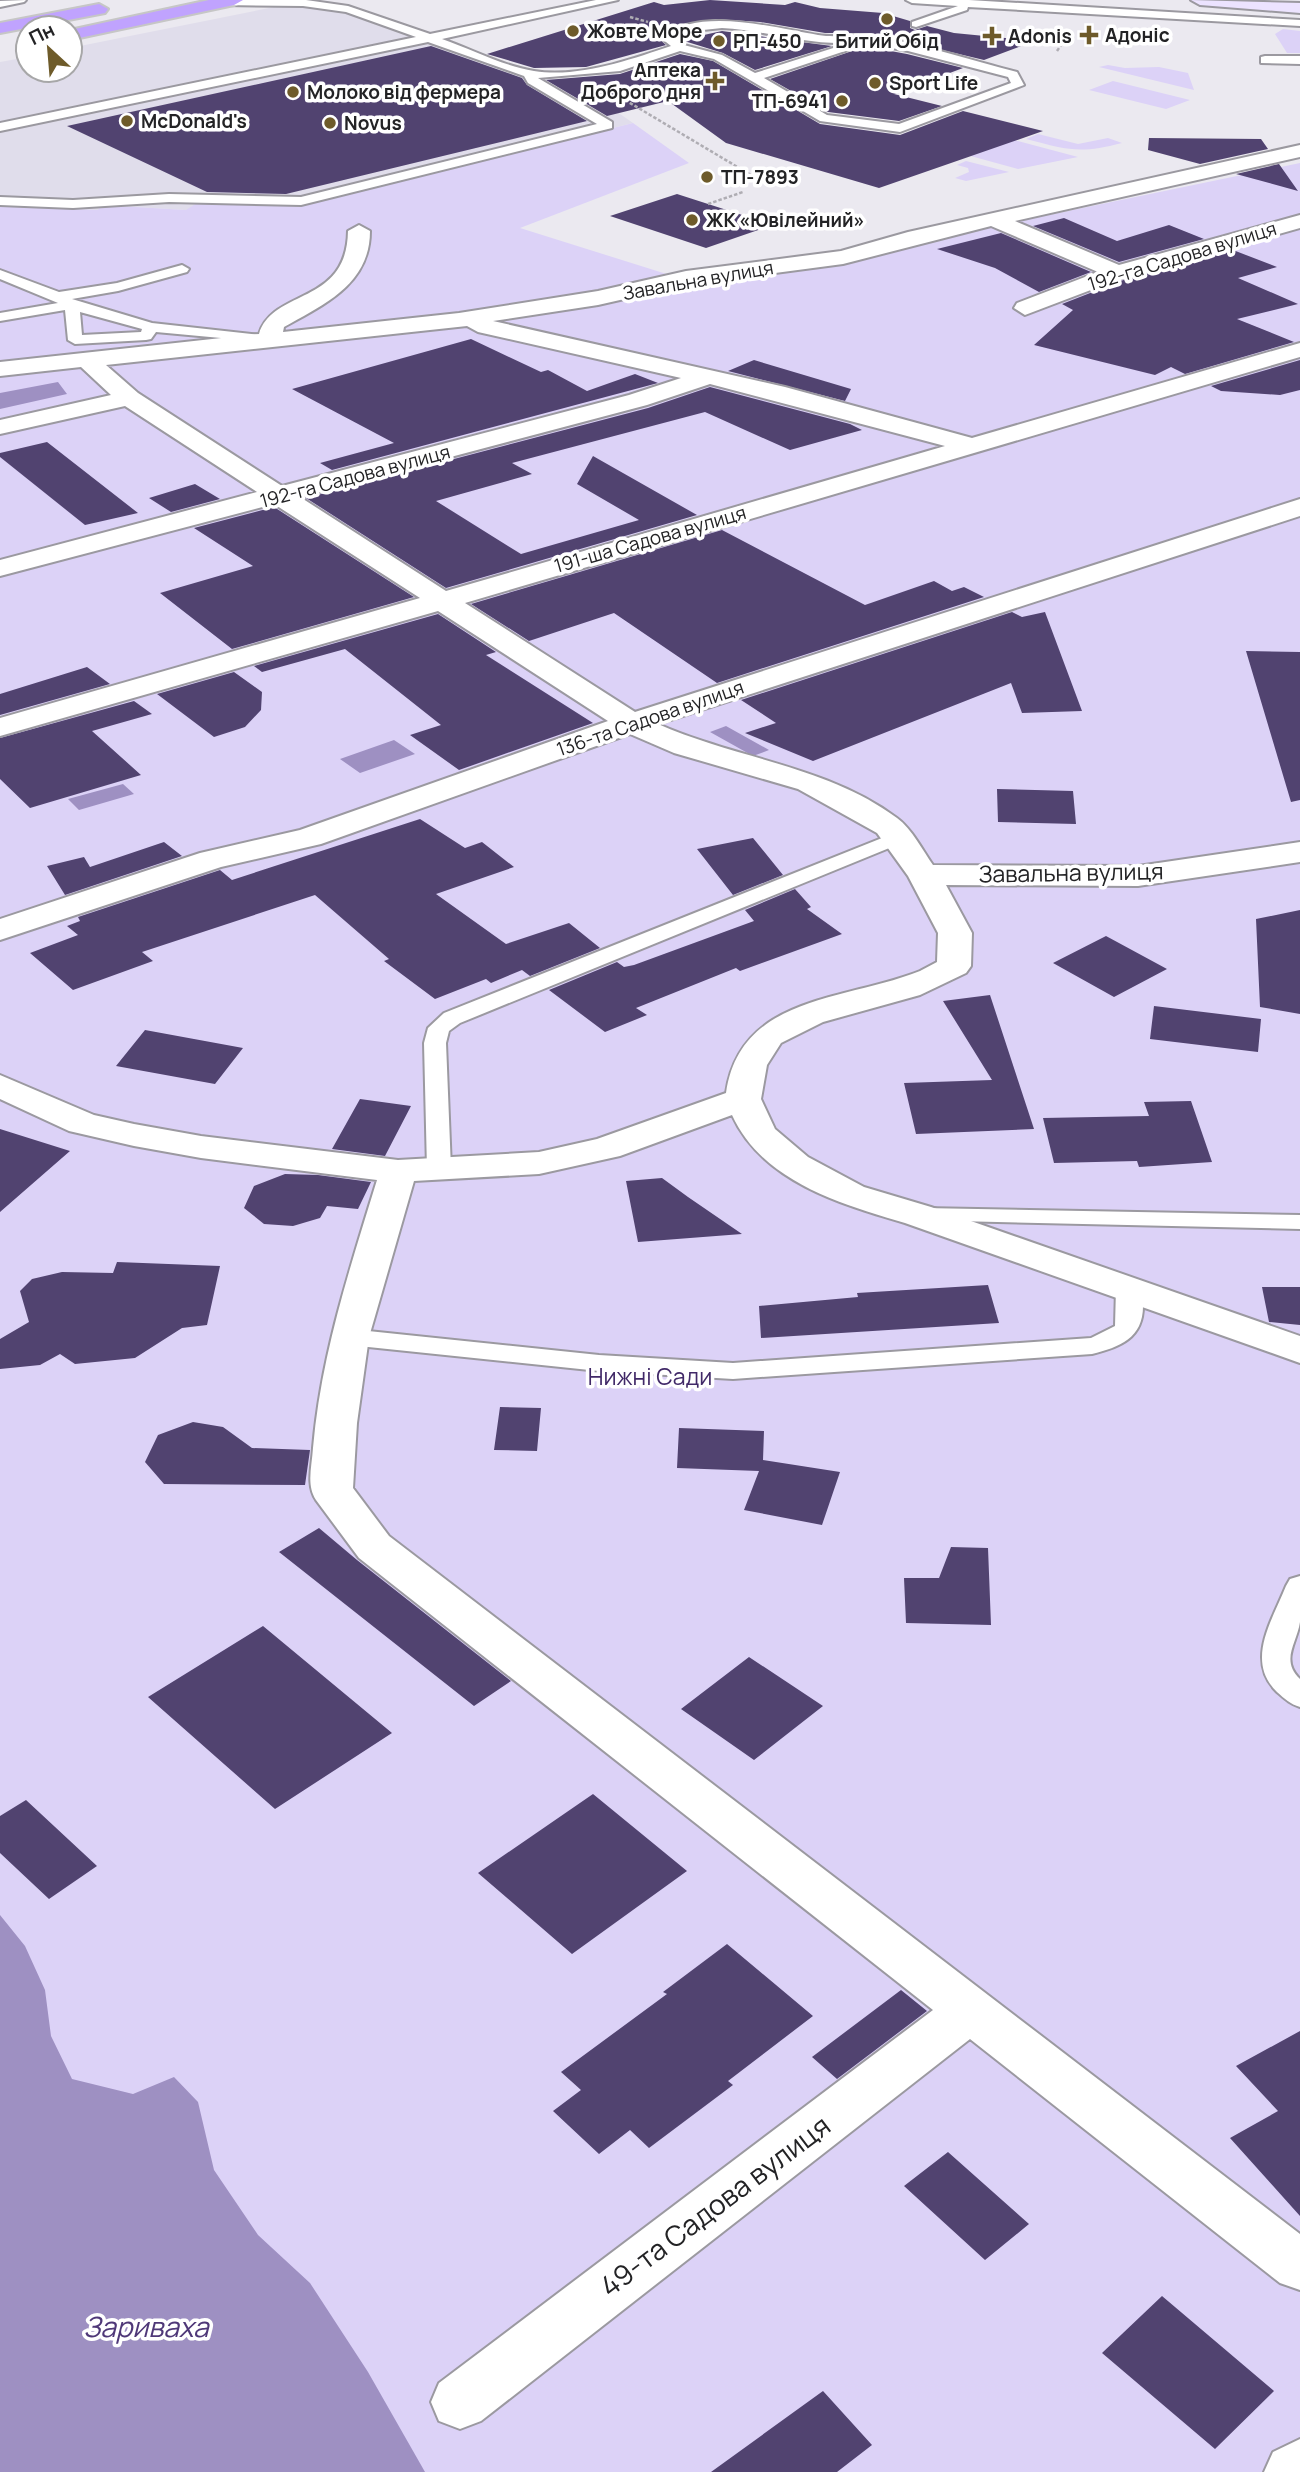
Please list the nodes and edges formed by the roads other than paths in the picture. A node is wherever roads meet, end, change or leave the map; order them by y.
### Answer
1 (20, 0) edge
2 (612, 0) edge
3 (912, 0) edge
4 (229, 1) edge
5 (0, 4) edge
6 (974, 4) junction
7 (116, 5) dead end
8 (345, 5) edge
9 (1213, 7) edge
10 (1300, 8) edge
11 (1300, 23) edge
12 (916, 24) dead end
13 (0, 28) edge
14 (84, 32) edge
15 (884, 34) dead end
16 (422, 38) junction
17 (870, 39) junction
18 (680, 47) junction
19 (1300, 60) edge
20 (1265, 61) dead end
21 (529, 74) junction
22 (756, 77) junction
23 (0, 127) edge
24 (1300, 151) edge
25 (0, 201) edge
26 (993, 219) junction
27 (1300, 221) edge
28 (359, 231) dead end
29 (182, 269) dead end
30 (1117, 272) junction
31 (0, 274) edge
32 (58, 297) junction
33 (598, 298) junction
34 (72, 304) junction
35 (1025, 308) dead end
36 (0, 317) edge
37 (459, 320) junction
38 (151, 327) junction
39 (269, 340) junction
40 (584, 349) junction
41 (1300, 349) edge
42 (88, 361) junction
43 (0, 369) edge
44 (708, 377) junction
45 (129, 398) junction
46 (0, 427) edge
47 (970, 445) junction
48 (282, 496) junction
49 (1300, 507) edge
50 (0, 568) edge
51 (444, 600) junction
52 (631, 723) junction
53 (0, 727) edge
54 (897, 838) junction
55 (1300, 852) edge
56 (924, 875) junction
57 (0, 930) edge
58 (0, 1086) edge
59 (743, 1099) junction
60 (418, 1170) junction
61 (918, 1215) junction
62 (1300, 1222) edge
63 (1129, 1289) junction
64 (349, 1337) junction
65 (1300, 1350) edge
66 (1300, 1586) edge
67 (1300, 1696) edge
68 (970, 2010) junction
69 (1300, 2266) edge
70 (460, 2402) dead end
71 (1300, 2467) edge
72 (1294, 2472) edge

1 - 5 lane
2 - 16 lane
3 - 6 lane
4 - 8 lane
4 - 14 highway
6 - 9 lane
6 - 12 lane
7 - 13 highway
8 - 16 lane
9 - 10 street
9 - 11 lane
15 - 17 lane
16 - 21 lane
16 - 23 lane
17 - 18 lane
17 - 22 lane
17 - 22 lane
18 - 21 lane
18 - 22 lane
19 - 20 lane
21 - 25 lane
24 - 26 street, Завальна вулиця
26 - 30 street
26 - 33 street, Завальна вулиця
27 - 30 street, 192-га Садова вулиця
28 - 39 street
29 - 32 lane
30 - 35 street, 192-га Садова вулиця
31 - 32 lane
32 - 34 lane
33 - 37 street, Завальна вулиця
33 - 40 street
34 - 36 lane
34 - 38 lane
34 - 38 lane
37 - 39 street, Завальна вулиця
37 - 40 street
38 - 39 lane
39 - 42 street, Завальна вулиця
40 - 44 street
41 - 47 street, 191-ша Садова вулиця
42 - 43 street, Завальна вулиця
42 - 45 street
44 - 47 street
44 - 48 street, 192-га Садова вулиця
45 - 46 street
45 - 48 street
47 - 51 street, 191-ша Садова вулиця
48 - 50 street, 192-га Садова вулиця
48 - 51 street
49 - 52 street, 136-та Садова вулиця
51 - 52 street
51 - 53 street, 191-ша Садова вулиця
52 - 54 street
52 - 57 street, 136-та Садова вулиця
54 - 56 street
54 - 60 lane
55 - 56 street, Завальна вулиця
56 - 59 street
58 - 60 street
59 - 60 street
59 - 61 street
60 - 64 street
61 - 62 lane
61 - 63 street
63 - 64 lane
63 - 65 street
64 - 68 street
66 - 67 lane
68 - 69 street
68 - 70 street, 49-та Садова вулиця
71 - 72 street

